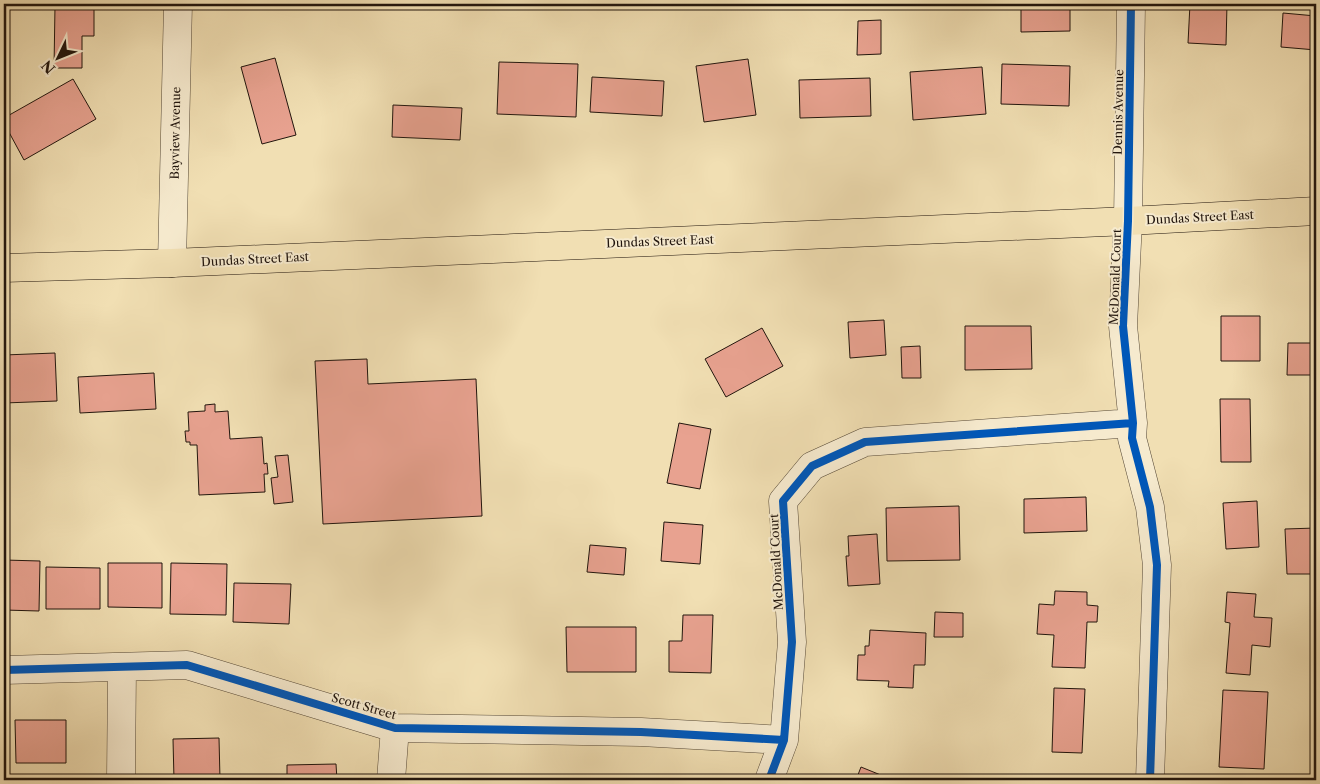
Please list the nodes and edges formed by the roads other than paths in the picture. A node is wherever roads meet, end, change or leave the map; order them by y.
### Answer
1 (178, 4) edge
2 (1131, 4) edge
3 (1316, 211) edge
4 (1128, 221) junction
5 (172, 263) junction
6 (4, 268) edge
7 (1133, 424) junction
8 (122, 667) junction
9 (4, 670) edge
10 (395, 728) junction
11 (784, 740) junction
12 (121, 780) edge
13 (391, 780) edge
14 (769, 780) edge
15 (1150, 780) edge

1 - 5 street, Bayview Avenue
2 - 4 street, Dennis Avenue
3 - 4 main road, Dundas Street East
4 - 5 main road, Dundas Street East
4 - 7 street, McDonald Court
5 - 6 main road, Dundas Street East
7 - 11 street, McDonald Court
7 - 15 street, McDonald Court
8 - 9 street, Scott Street
8 - 10 street, Scott Street
8 - 12 street
10 - 11 street, Scott Street
10 - 13 street
11 - 14 street, McDonald Court

